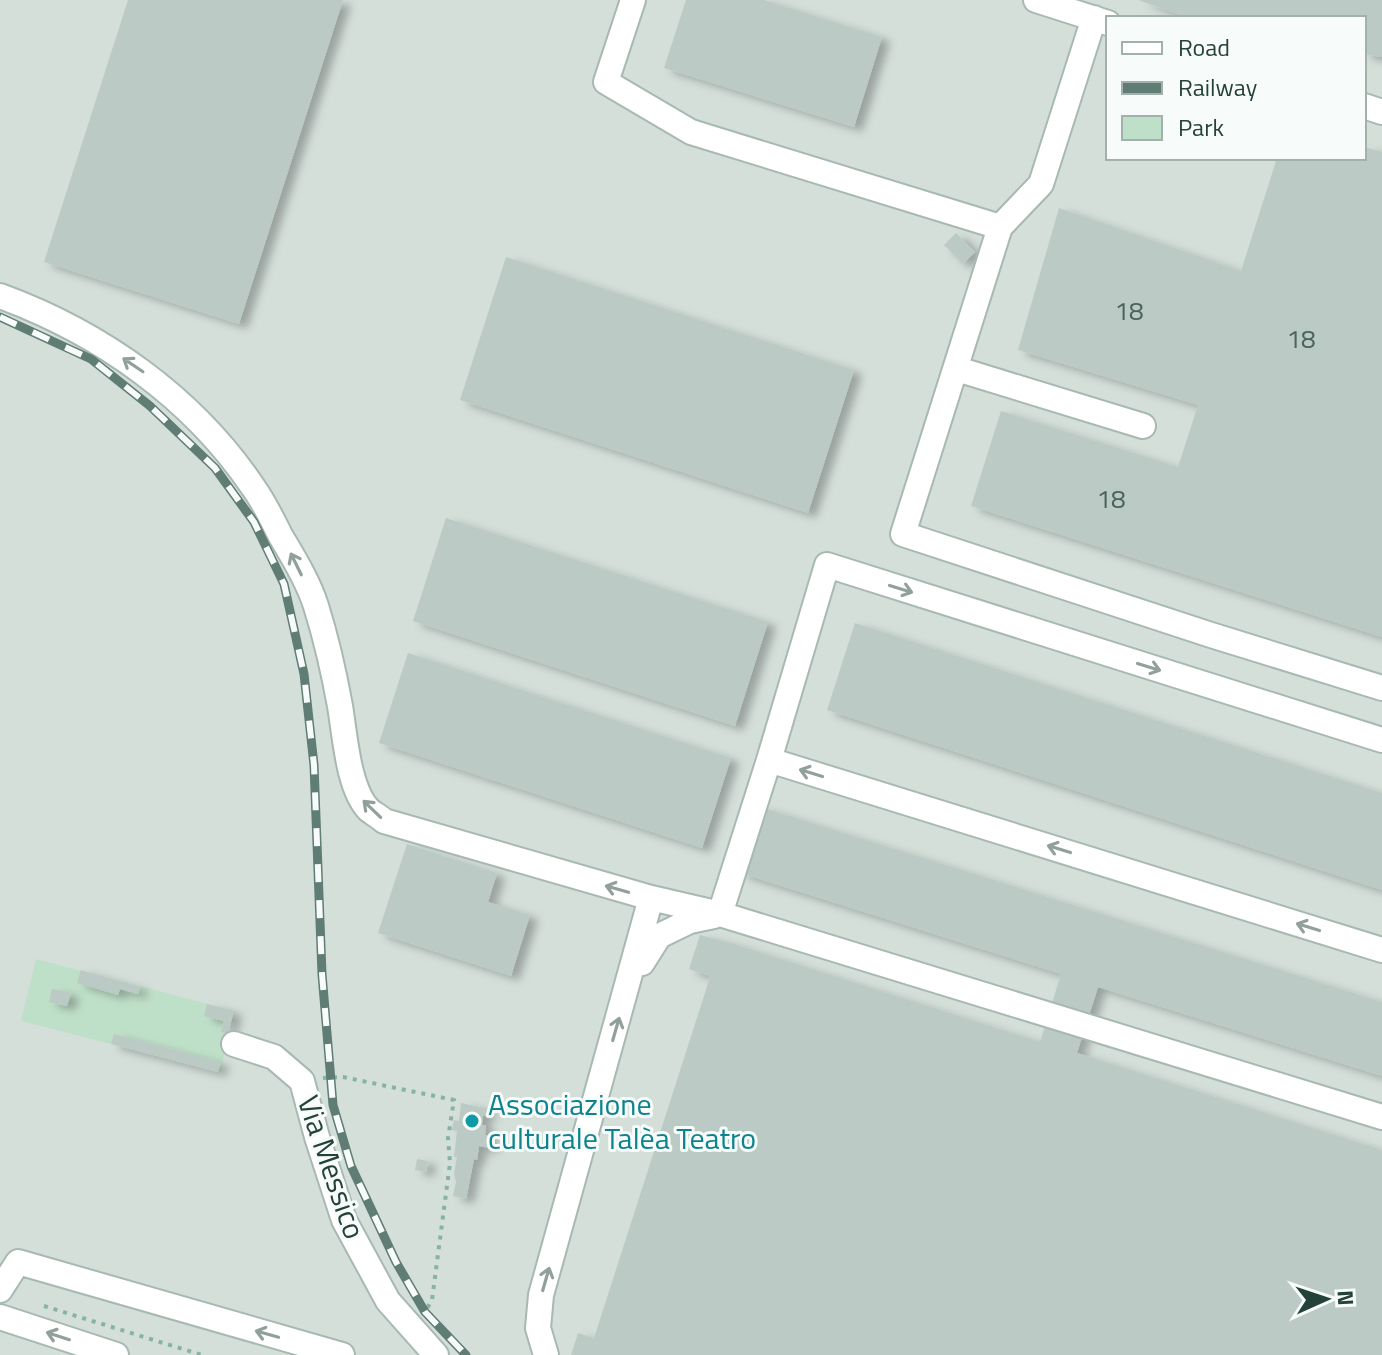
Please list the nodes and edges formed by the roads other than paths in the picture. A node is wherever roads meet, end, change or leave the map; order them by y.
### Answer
1 (633, 0) edge
2 (1036, 0) edge
3 (1101, 20) edge
4 (1000, 227) junction
5 (0, 296) edge
6 (957, 369) junction
7 (1143, 426) dead end
8 (1382, 688) edge
9 (1382, 740) edge
10 (769, 760) junction
11 (651, 898) junction
12 (720, 914) junction
13 (1382, 950) edge
14 (629, 985) junction
15 (234, 1044) dead end
16 (1382, 1117) edge
17 (0, 1290) edge
18 (0, 1317) edge
19 (116, 1355) edge
20 (342, 1355) edge
21 (436, 1355) edge
22 (546, 1355) edge

1 - 4 street
2 - 3 street
3 - 4 street
4 - 6 street
11 -> 5 street
6 - 7 street
6 - 8 street
10 -> 9 street
10 - 12 street
13 -> 10 street
11 - 12 street
11 - 14 street
12 - 14 street
12 - 16 street
22 -> 14 street
15 - 21 street, Via Messico
20 -> 17 street
19 -> 18 street

